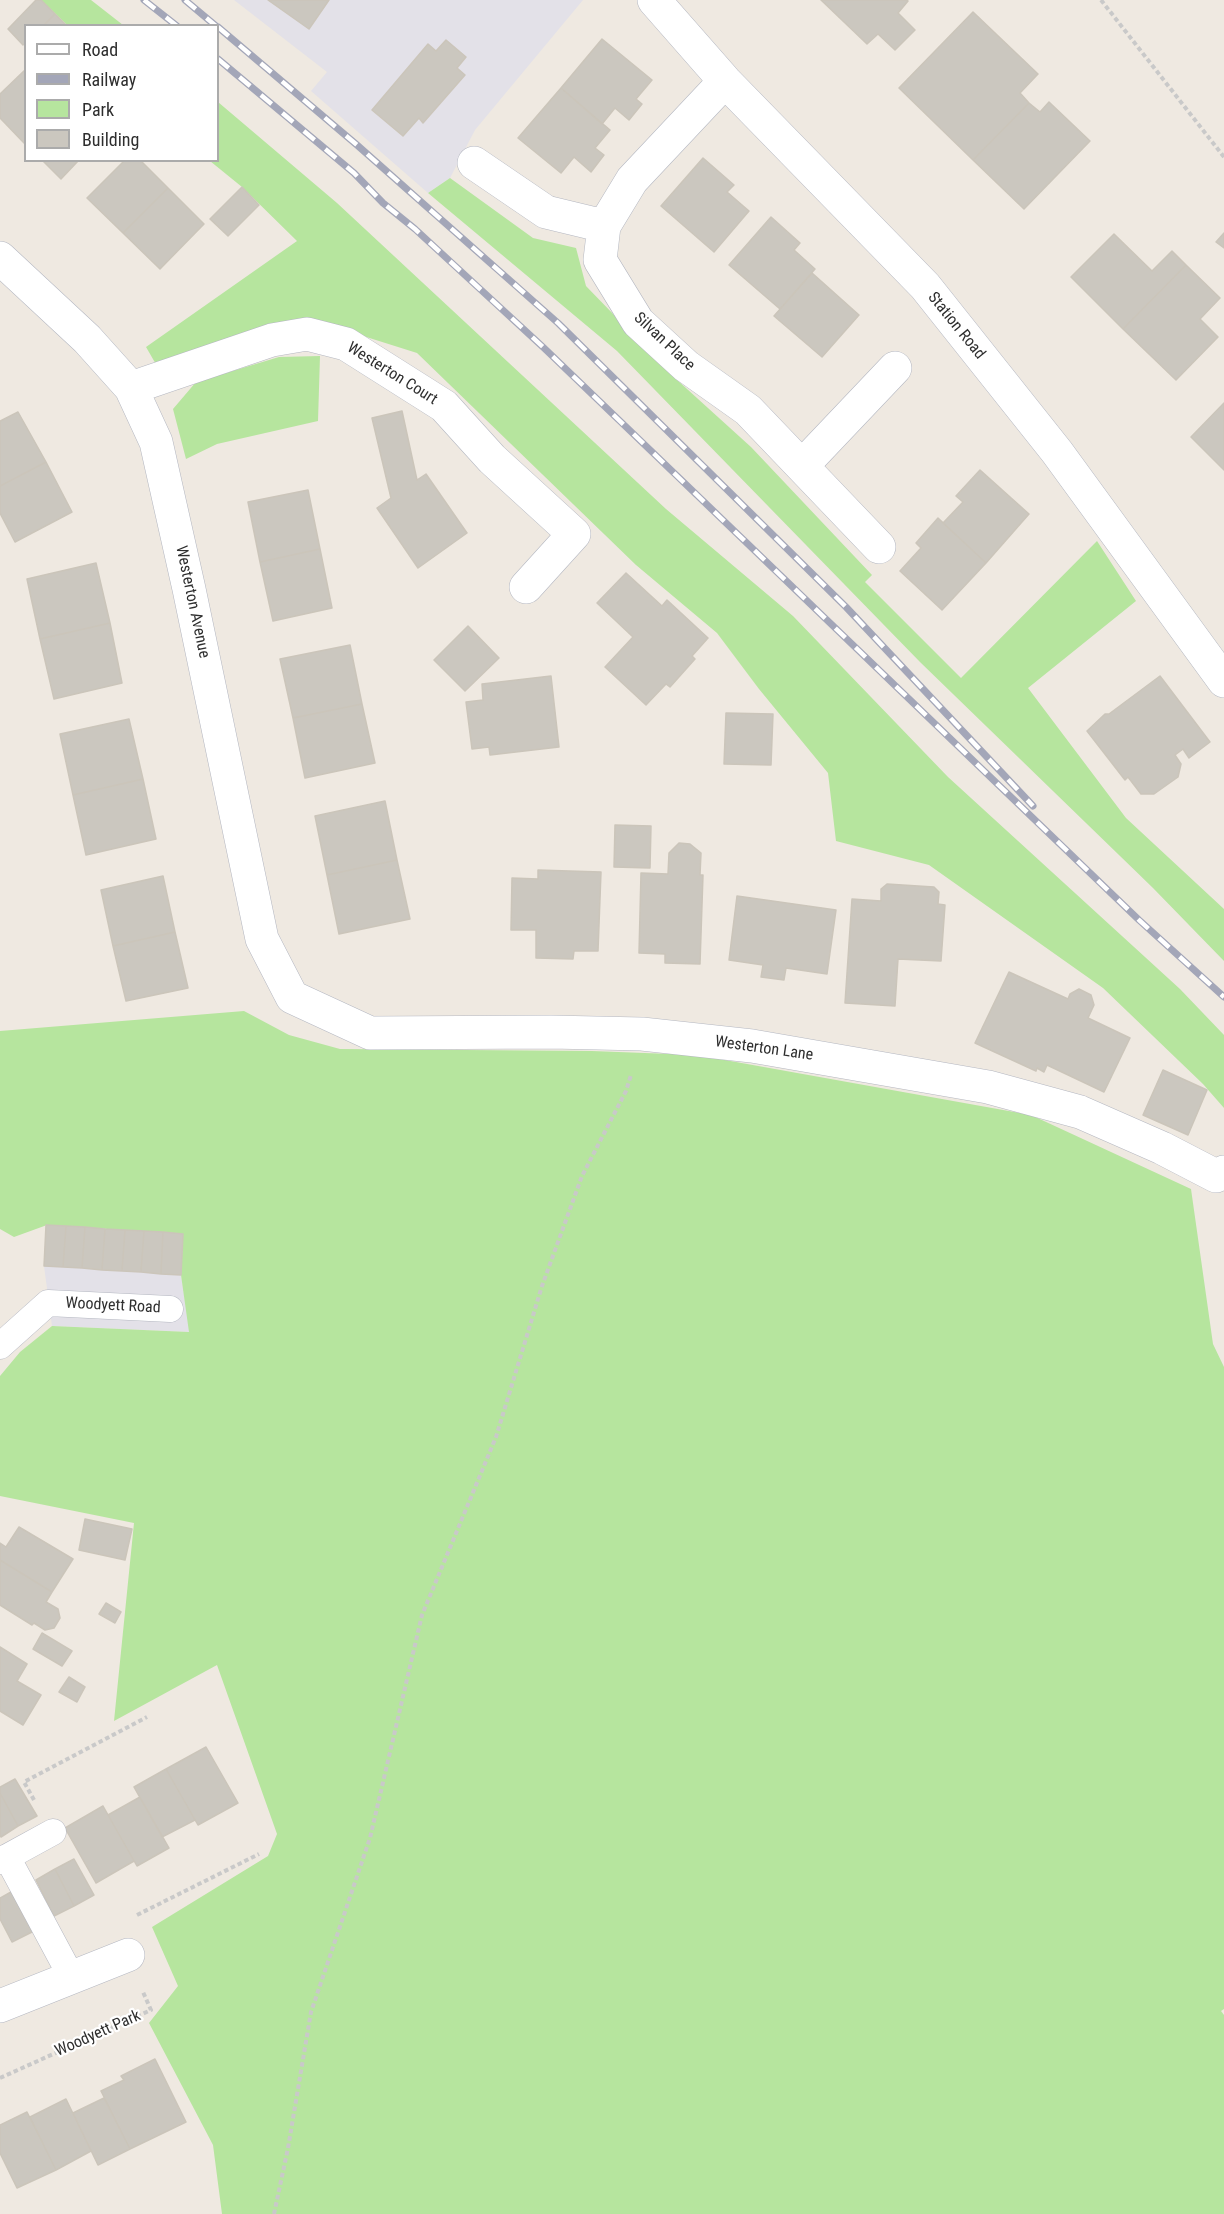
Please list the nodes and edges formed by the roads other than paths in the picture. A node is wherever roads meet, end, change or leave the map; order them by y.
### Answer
1 (654, 0) edge
2 (725, 81) junction
3 (474, 163) dead end
4 (604, 226) junction
5 (0, 258) edge
6 (895, 368) dead end
7 (131, 388) junction
8 (802, 466) junction
9 (879, 548) dead end
10 (526, 587) dead end
11 (1224, 681) edge
12 (292, 997) joint
13 (1221, 1179) edge
14 (171, 1308) dead end
15 (0, 1346) edge
16 (53, 1832) road end
17 (4, 1859) edge
18 (128, 1955) road end
19 (72, 1978) junction
20 (0, 2006) edge

1 - 2 street, Station Road
2 - 4 street, Silvan Place
2 - 11 street, Station Road
3 - 4 street
4 - 8 street, Silvan Place
5 - 7 street, Westerton Avenue
6 - 8 street
7 - 10 street, Westerton Court
7 - 12 street, Westerton Avenue
8 - 9 street, Silvan Place
12 - 13 street, Westerton Lane
14 - 15 lane, Woodyett Road
16 - 17 lane
17 - 19 lane
18 - 19 street
19 - 20 street

